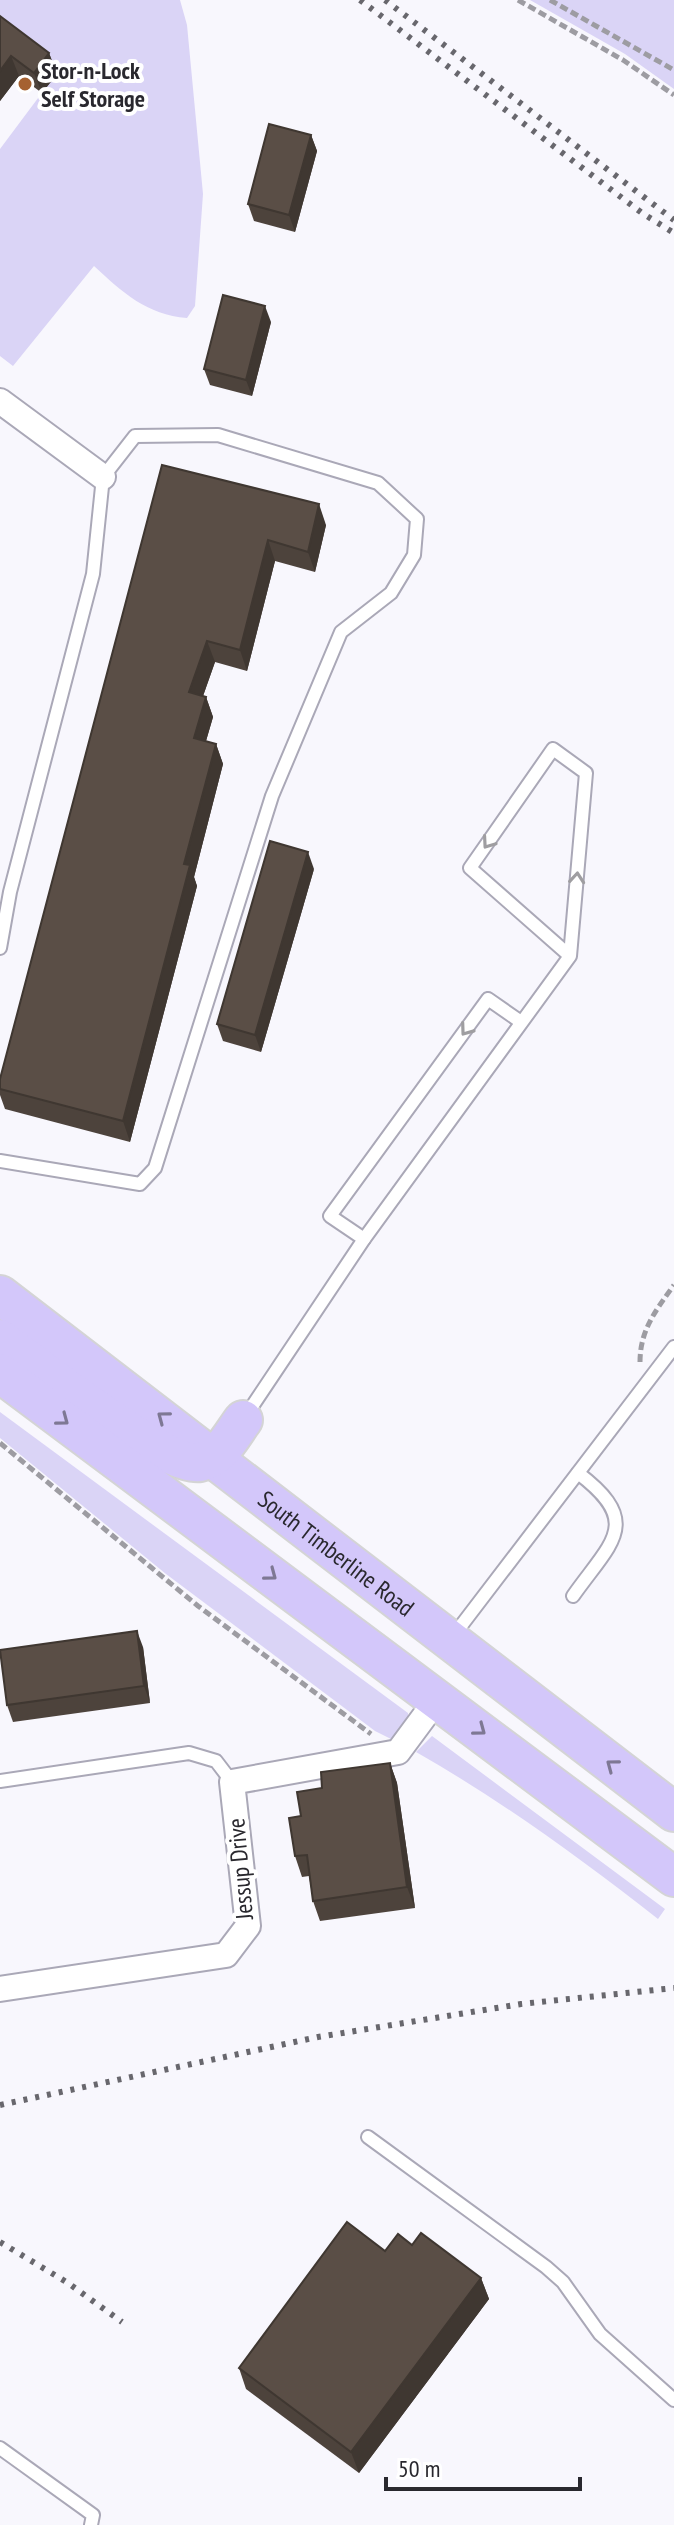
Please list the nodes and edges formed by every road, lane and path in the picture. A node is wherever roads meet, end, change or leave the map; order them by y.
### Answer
1 (518, 0) edge
2 (550, 0) edge
3 (674, 70) edge
4 (674, 95) edge
5 (0, 401) edge
6 (103, 477) junction
7 (1, 941) edge
8 (570, 956) junction
9 (521, 1022) junction
10 (0, 1161) edge
11 (364, 1239) junction
12 (674, 1285) edge
13 (0, 1295) edge
14 (0, 1339) edge
15 (674, 1347) edge
16 (0, 1373) edge
17 (641, 1391) junction
18 (243, 1420) joint
19 (0, 1443) edge
20 (215, 1457) junction
21 (578, 1473) junction
22 (573, 1596) dead end
23 (449, 1641) junction
24 (438, 1698) junction
25 (375, 1737) dead end
26 (0, 1781) edge
27 (232, 1782) junction
28 (674, 1812) edge
29 (674, 1877) edge
30 (0, 1989) edge
31 (368, 2137) dead end
32 (674, 2400) edge
33 (0, 2448) edge
34 (91, 2525) edge

1 - 4 path
2 - 3 path
5 - 6 street
6 - 7 lane
6 - 10 lane
8 -> 8 lane
8 - 9 lane
9 - 11 lane
9 -> 11 lane
11 - 18 lane
12 - 17 path
20 -> 13 main road, South Timberline Road
14 - 20 main road
15 - 17 lane
16 -> 24 main road
17 - 21 lane
18 - 20 main road
19 - 25 path
20 - 23 main road, South Timberline Road
21 - 22 lane
21 - 23 lane
28 -> 23 main road, South Timberline Road
24 - 27 street
24 -> 29 main road
26 - 27 lane
27 - 30 street, Jessup Drive
31 - 32 lane
33 - 34 lane

